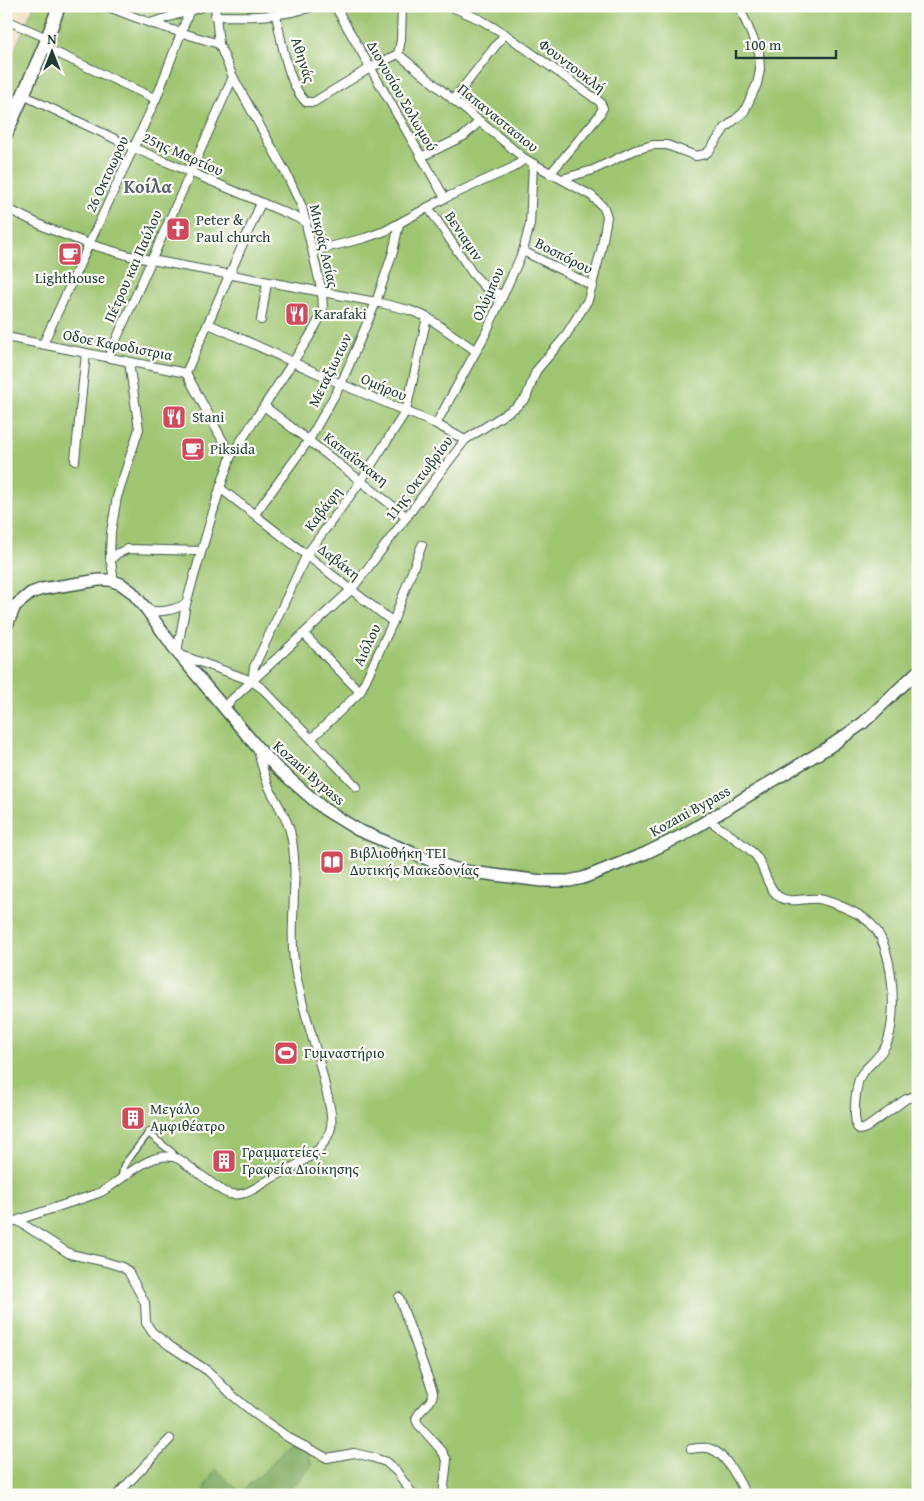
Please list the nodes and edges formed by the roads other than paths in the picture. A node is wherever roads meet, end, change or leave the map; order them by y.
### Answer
1 (59, 6) edge
2 (106, 6) edge
3 (205, 6) edge
4 (214, 6) edge
5 (315, 6) edge
6 (335, 6) edge
7 (402, 6) edge
8 (450, 6) edge
9 (740, 6) edge
10 (189, 12) junction
11 (276, 15) junction
12 (215, 16) junction
13 (6, 20) edge
14 (150, 23) junction
15 (181, 34) junction
16 (505, 34) junction
17 (45, 42) junction
18 (219, 44) junction
19 (398, 54) junction
20 (370, 68) junction
21 (233, 76) junction
22 (156, 99) junction
23 (6, 100) edge
24 (21, 100) junction
25 (453, 100) junction
26 (480, 121) junction
27 (6, 134) edge
28 (134, 148) junction
29 (421, 157) junction
30 (525, 159) junction
31 (534, 165) junction
32 (190, 172) junction
33 (550, 174) junction
34 (562, 179) junction
35 (588, 194) joint
36 (445, 198) junction
37 (261, 204) junction
38 (428, 207) junction
39 (6, 208) edge
40 (307, 222) junction
41 (399, 224) junction
42 (89, 244) junction
43 (313, 251) junction
44 (522, 251) junction
45 (151, 260) junction
46 (231, 275) junction
47 (267, 282) junction
48 (592, 286) junction
49 (322, 292) junction
50 (502, 295) junction
51 (376, 302) junction
52 (427, 318) junction
53 (261, 320) dead end
54 (209, 324) junction
55 (6, 337) edge
56 (43, 344) junction
57 (476, 351) junction
58 (86, 353) junction
59 (108, 358) junction
60 (129, 362) junction
61 (293, 362) junction
62 (186, 373) junction
63 (341, 384) junction
64 (264, 406) junction
65 (406, 411) junction
66 (436, 424) junction
67 (309, 440) junction
68 (466, 440) junction
69 (231, 456) junction
70 (75, 460) dead end
71 (362, 481) junction
72 (220, 488) junction
73 (255, 514) junction
74 (407, 517) junction
75 (422, 545) dead end
76 (201, 551) junction
77 (306, 554) junction
78 (110, 560) junction
79 (114, 581) junction
80 (352, 589) junction
81 (186, 604) junction
82 (147, 610) junction
83 (393, 622) junction
84 (6, 627) edge
85 (304, 634) junction
86 (178, 653) junction
87 (918, 670) edge
88 (252, 681) junction
89 (360, 692) junction
90 (223, 708) junction
91 (311, 739) junction
92 (257, 747) junction
93 (357, 787) dead end
94 (708, 820) junction
95 (918, 1095) edge
96 (171, 1156) junction
97 (121, 1178) junction
98 (18, 1221) junction
99 (6, 1224) edge
100 (399, 1297) dead end
101 (170, 1439) dead end
102 (691, 1449) dead end
103 (117, 1495) edge
104 (416, 1495) edge
105 (444, 1495) edge
106 (746, 1495) edge

1 - 17 main road
2 - 14 street
3 - 10 street
4 - 12 street, Μικράς Ασίας
5 - 11 street
6 - 20 street, Διονυσίου Σολωμού
7 - 19 street
8 - 16 street, Φουντουκλή
9 - 34 street
10 - 14 street
10 - 15 street, 26 Οκτοωρου
11 - 12 street
11 - 20 street, Αθηνάς
12 - 18 street, Μικράς Ασίας
13 - 17 street
14 - 15 street
15 - 18 street
15 - 22 street, 26 Οκτοωρου
16 - 25 street
16 - 33 street, Φουντουκλή
17 - 22 street
17 - 24 main road
18 - 21 street, Μικράς Ασίας
19 - 20 street
19 - 25 street, Παπαναστασιου
20 - 29 street, Διονυσίου Σολωμού
21 - 32 street, Πέτρου και Παύλου
21 - 40 street, Μικράς Ασίας
22 - 28 street, 26 Οκτοωρου
23 - 24 street, 25ης Μαρτίου
24 - 27 main road
24 - 28 street, 25ης Μαρτίου
25 - 26 street, Παπαναστασιου
26 - 29 street
26 - 30 street, Παπαναστασιου
28 - 32 street, 25ης Μαρτίου
28 - 42 street, 26 Οκτοωρου
29 - 36 street, Διονυσίου Σολωμού
30 - 31 street, Παπαναστασιου
30 - 36 street
31 - 33 street, Παπαναστασιου
31 - 44 street, Ολύμπου
32 - 37 street, 25ης Μαρτίου
32 - 45 street, Πέτρου και Παύλου
33 - 34 street, Παπαναστασιου
34 - 35 street, Παπαναστασιου
35 - 48 street, 11ης Οκτωβρίου
36 - 38 street
37 - 40 street, 25ης Μαρτίου
37 - 46 street
38 - 41 street
38 - 50 street, Βενιαμιν
39 - 42 street
40 - 43 street, Μικράς Ασίας
41 - 43 street
41 - 51 street, Μεταξιωτων
42 - 45 street
42 - 56 street, 26 Οκτοωρου
43 - 49 street, Μικράς Ασίας
44 - 48 street, Βοσπόρου
44 - 50 street, Ολύμπου
45 - 46 street
45 - 59 street, Πέτρου και Παύλου
46 - 47 street
46 - 54 street
47 - 49 street
47 - 53 street
48 - 68 street, 11ης Οκτωβρίου
49 - 51 street
49 - 61 street, Μικράς Ασίας
50 - 57 street, Ολύμπου
51 - 52 street
51 - 63 street, Μεταξιωτων
52 - 57 street
52 - 65 street, Καβάφη
54 - 61 street, Ομήρου
54 - 62 street
55 - 56 street, Oδοε Καροδιστρια
56 - 58 street, Oδοε Καροδιστρια
57 - 66 street, Ολύμπου
58 - 59 street, Oδοε Καροδιστρια
58 - 70 street
59 - 60 street, Oδοε Καροδιστρια
60 - 62 street, Oδοε Καροδιστρια
60 - 78 street
61 - 63 street, Ομήρου
61 - 64 street, Μικράς Ασίας
62 - 69 street, Oδοε Καροδιστρια
63 - 65 street, Ομήρου
63 - 67 street, Μεταξιωτων
64 - 67 street, Καπαΐσκακη
64 - 69 street, Μικράς Ασίας
65 - 66 street, Ομήρου
65 - 71 street, Καβάφη
66 - 68 street, Ομήρου
67 - 71 street, Καπαΐσκακη
67 - 73 street, Μεταξιωτων
68 - 74 street, 11ης Οκτωβρίου
69 - 72 street
71 - 74 street, Καπαΐσκακη
71 - 77 street, Καβάφη
72 - 73 street, Δαβάκη
72 - 76 street
73 - 77 street, Δαβάκη
74 - 80 street, 11ης Οκτωβρίου
75 - 83 street, Αιόλου
76 - 78 street
76 - 81 street
77 - 80 street, Δαβάκη
77 - 88 street, Καβάφη
78 - 79 street
79 - 82 main road, Kozani Bypass
79 - 84 main road
80 - 83 street, Δαβάκη
80 - 85 street, 11ης Οκτωβρίου
81 - 82 street
81 - 86 street
82 - 86 main road, Kozani Bypass
83 - 89 street, Αιόλου
85 - 88 street, 11ης Οκτωβρίου
85 - 89 street
86 - 88 street
86 - 90 main road, Kozani Bypass
87 - 94 main road, Kozani Bypass
88 - 90 street
88 - 91 street
89 - 91 street, Αιόλου
90 - 92 main road, Kozani Bypass
91 - 93 street
92 - 94 main road, Kozani Bypass
92 - 96 street
94 - 95 street
96 - 97 street
96 - 97 street
97 - 98 street
98 - 99 street
98 - 104 street
100 - 105 street
101 - 103 street
102 - 106 street

